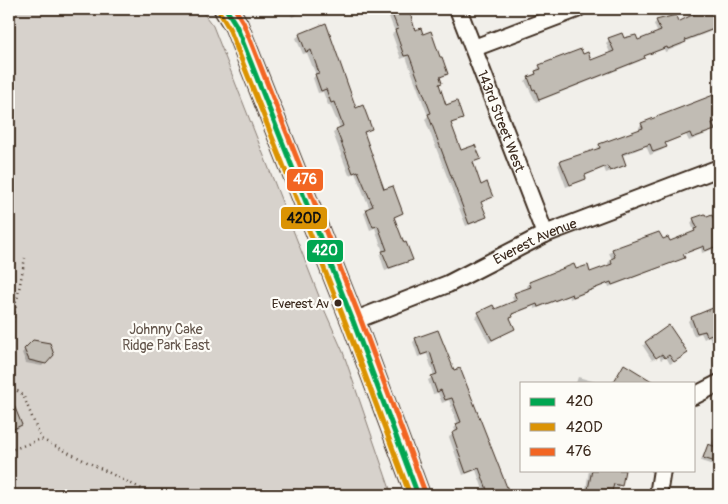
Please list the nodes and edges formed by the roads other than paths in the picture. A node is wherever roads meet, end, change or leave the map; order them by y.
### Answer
1 (226, 9) edge
2 (458, 9) edge
3 (577, 9) edge
4 (474, 48) junction
5 (719, 168) edge
6 (545, 234) junction
7 (353, 321) junction
8 (719, 384) edge
9 (696, 395) edge
10 (662, 472) edge
11 (418, 495) edge
12 (658, 495) edge

1 - 7 street
2 - 4 street, 143rd Street West
3 - 4 street
4 - 6 street, 143rd Street West
5 - 6 street, Everest Avenue
6 - 7 street, Everest Avenue
7 - 11 street
8 - 9 street
10 - 12 street

